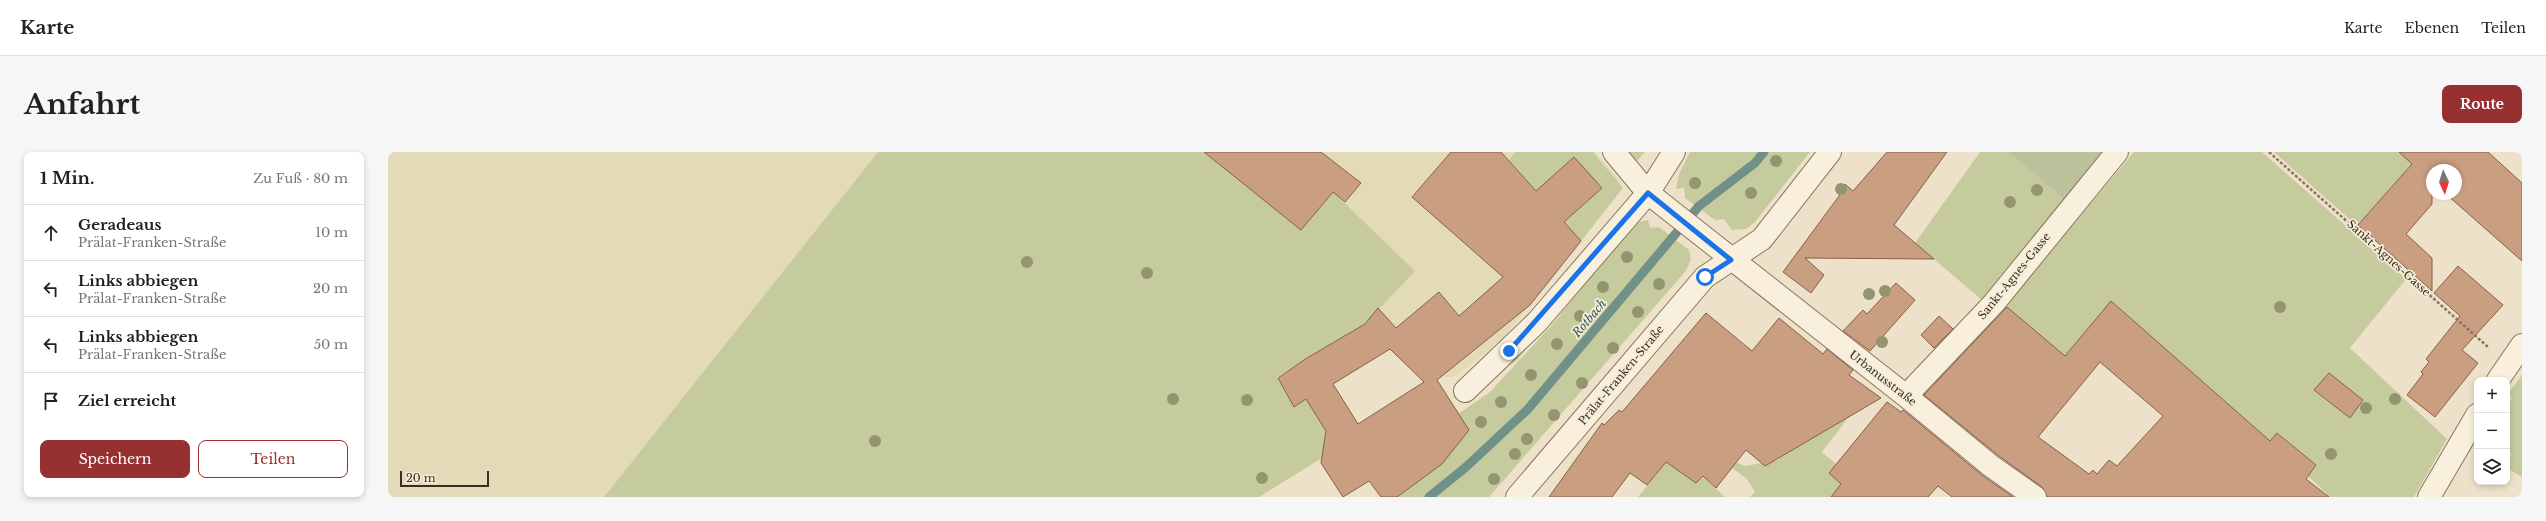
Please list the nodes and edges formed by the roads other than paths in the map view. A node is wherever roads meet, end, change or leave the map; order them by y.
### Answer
1 (1614, 152) edge
2 (1674, 152) edge
3 (1830, 152) edge
4 (2117, 152) edge
5 (1648, 193) junction
6 (1731, 260) junction
7 (2522, 345) edge
8 (2503, 372) edge
9 (1465, 391) dead end
10 (1906, 396) junction
11 (2474, 420) edge
12 (1517, 497) edge
13 (2035, 497) edge
14 (2429, 497) edge

1 - 5 street
2 - 5 street
3 - 6 street, Prälat-Franken-Straße
4 - 10 street, Sankt-Agnes-Gasse
5 - 6 street
5 - 9 street
6 - 10 street, Urbanusstraße
6 - 12 street, Prälat-Franken-Straße
7 - 8 street
10 - 13 street, Urbanusstraße
11 - 14 street

